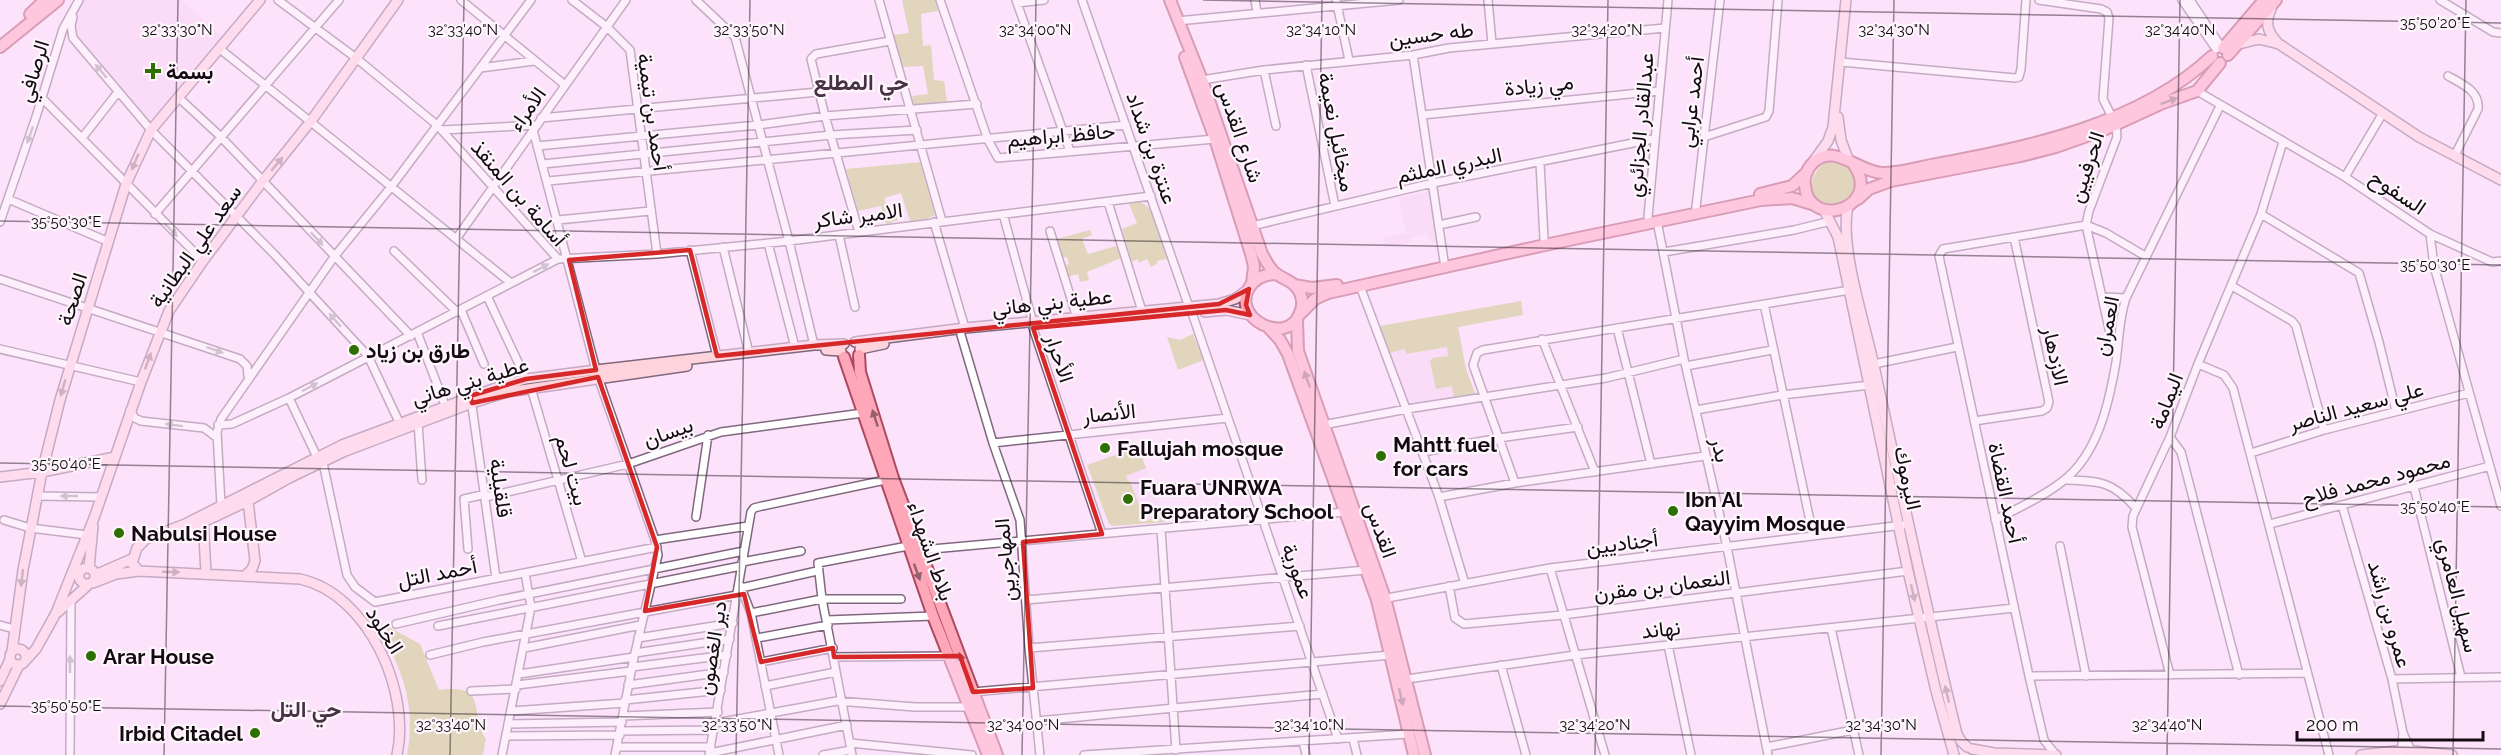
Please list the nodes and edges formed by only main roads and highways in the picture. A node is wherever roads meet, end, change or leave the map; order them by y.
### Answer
1 (45, 0) edge
2 (58, 0) edge
3 (260, 0) edge
4 (398, 0) edge
5 (1164, 0) edge
6 (1170, 0) edge
7 (1846, 0) edge
8 (2271, 1) edge
9 (0, 38) edge
10 (2239, 44) junction
11 (2279, 44) junction
12 (0, 47) edge
13 (2220, 53) junction
14 (2192, 72) junction
15 (2200, 88) junction
16 (1836, 106) junction
17 (2114, 121) junction
18 (1850, 160) junction
19 (1809, 168) junction
20 (2501, 180) edge
21 (1852, 203) junction
22 (1820, 208) junction
23 (1652, 219) junction
24 (1276, 274) junction
25 (1294, 285) junction
26 (1250, 287) junction
27 (1190, 310) junction
28 (1250, 315) junction
29 (1299, 317) junction
30 (1033, 325) junction
31 (1269, 328) junction
32 (858, 349) junction
33 (843, 351) junction
34 (1870, 365) junction
35 (597, 374) junction
36 (471, 399) junction
37 (115, 457) junction
38 (320, 460) junction
39 (42, 472) junction
40 (0, 477) edge
41 (889, 479) junction
42 (248, 501) junction
43 (229, 504) junction
44 (249, 516) junction
45 (94, 518) junction
46 (201, 520) junction
47 (1904, 524) junction
48 (132, 559) junction
49 (254, 566) junction
50 (139, 571) junction
51 (204, 573) junction
52 (245, 576) junction
53 (274, 577) junction
54 (91, 578) junction
55 (1381, 599) junction
56 (56, 613) junction
57 (1924, 619) junction
58 (11, 655) junction
59 (23, 662) junction
60 (0, 681) edge
61 (0, 703) edge
62 (1971, 751) edge
63 (2401, 752) edge
64 (2412, 753) edge
65 (2038, 754) edge
66 (397, 755) edge
67 (988, 755) edge
68 (997, 755) edge
69 (1414, 755) edge
70 (1425, 755) edge
71 (1954, 755) edge
72 (2056, 755) edge
73 (2361, 755) edge
74 (2452, 755) edge

1 - 9 main road
2 - 12 main road
3 -> 39 main road, الصحة
37 -> 4 main road, سعد علي البطانية
5 - 26 main road
6 - 24 main road, شارع القدس
7 - 16 main road
8 - 10 main road
8 - 11 main road
8 - 13 main road
10 - 11 main road
10 - 13 main road
11 - 20 main road
13 - 14 main road
13 - 15 main road
14 - 15 main road
14 - 15 main road
14 - 17 main road
17 -> 15 main road
16 - 18 main road
16 - 19 main road
17 - 18 main road
17 - 21 main road
18 - 19 main road
18 - 21 main road
19 - 22 main road
19 - 23 main road
21 - 22 main road
21 - 34 main road, اليرموك
22 - 23 main road
22 - 34 main road, اليرموك
23 - 25 main road
23 - 29 main road
24 - 25 main road
24 - 26 main road
25 - 29 main road
26 - 27 main road, عطية بني هاني
26 - 28 main road
27 - 28 main road
27 - 30 main road
27 - 30 main road, عطية بني هاني
28 - 31 main road
29 - 31 main road
55 -> 29 main road, القدس
30 - 32 main road, عطية بني هاني
31 - 55 main road, القدس
32 - 33 main road
32 - 33 main road
41 -> 32 main road
33 - 35 main road
33 - 35 main road, عطية بني هاني
33 - 41 main road, بلاط الشهداء
34 - 47 main road, اليرموك
34 - 47 main road, اليرموك
35 - 36 main road, عطية بني هاني
36 - 38 main road
36 - 38 main road, عطية بني هاني
37 - 39 main road
37 - 45 main road, سعد علي البطانية
38 - 42 main road
38 - 43 main road, عطية بني هاني
39 - 40 main road
39 -> 58 main road, الصحة
41 -> 67 main road, بلاط الشهداء
68 -> 41 main road
42 - 43 main road
42 - 44 main road
43 - 44 main road
43 - 46 main road, عطية بني هاني
43 - 46 main road
44 - 49 main road
45 - 54 main road
45 - 56 main road, سعد علي البطانية
46 - 48 main road
46 - 51 main road
47 - 57 main road, اليرموك
47 -> 57 main road, اليرموك
48 - 50 main road
48 - 54 main road
49 - 52 main road
49 - 53 main road, الخلود
50 -> 51 main road, الخلود
50 - 54 main road, الخلود
51 - 52 main road, الخلود
52 - 53 main road, الخلود
53 - 66 main road, الخلود
54 - 56 main road, الخلود
55 -> 69 main road, القدس
55 - 70 main road, القدس
56 - 59 main road
62 -> 57 main road, اليرموك
57 - 71 main road, اليرموك
58 - 59 main road
58 - 59 main road
58 - 60 main road, الصحة
59 - 61 main road
62 - 65 main road
62 - 71 main road
63 - 64 main road
63 - 73 main road
64 - 74 main road
65 - 72 main road

